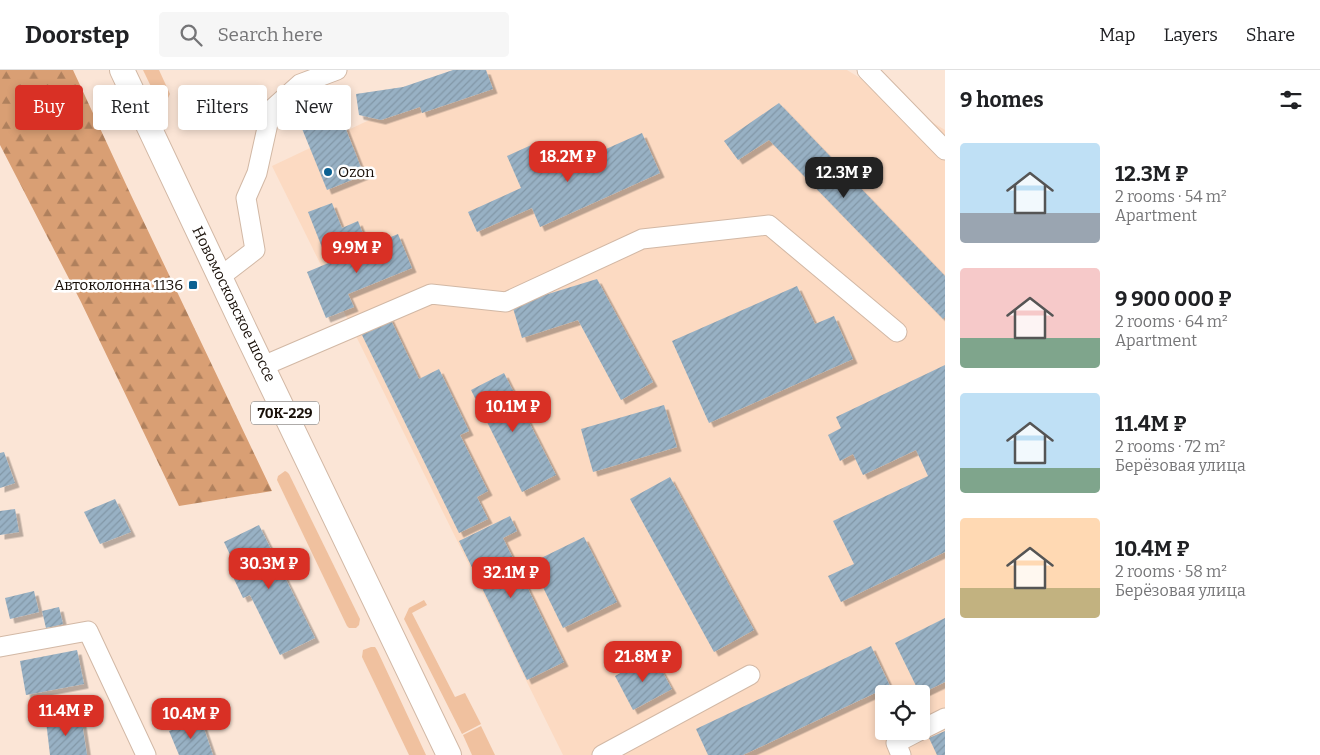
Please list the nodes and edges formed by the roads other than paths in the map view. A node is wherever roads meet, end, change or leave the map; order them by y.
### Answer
1 (122, 70) edge
2 (337, 70) edge
3 (867, 70) edge
4 (945, 150) edge
5 (220, 276) junction
6 (897, 332) dead end
7 (263, 366) junction
8 (0, 647) edge
9 (750, 675) dead end
10 (945, 718) edge
11 (930, 726) edge
12 (902, 740) edge
13 (146, 755) edge
14 (449, 755) edge
15 (602, 755) edge
16 (901, 755) edge

1 - 5 main road, Новомосковское шоссе / 70К-229
2 - 5 street
3 - 4 street
5 - 7 main road, Новомосковское шоссе / 70К-229
6 - 7 street
7 - 14 main road, Новомосковское шоссе / 70К-229
8 - 13 street
9 - 15 street
10 - 11 street
12 - 16 street

